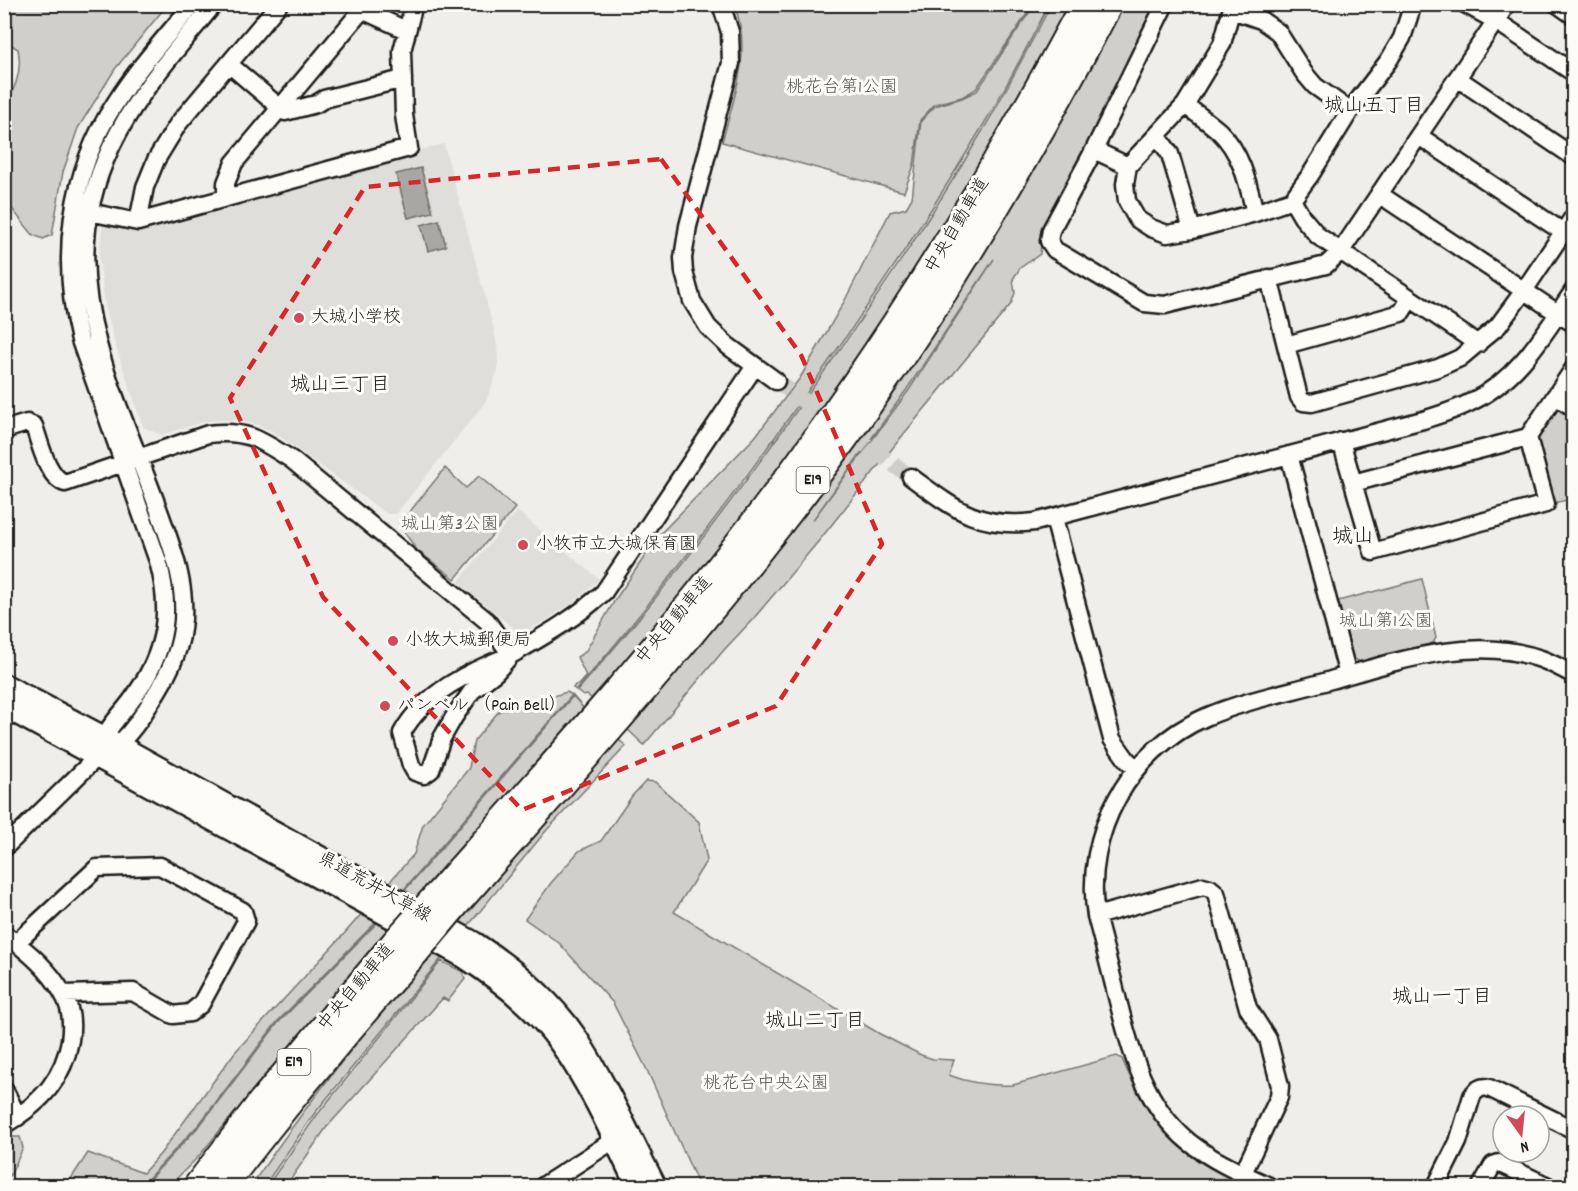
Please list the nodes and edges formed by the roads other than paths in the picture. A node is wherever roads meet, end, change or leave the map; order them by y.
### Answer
1 (193, 4) edge
2 (214, 4) edge
3 (279, 4) edge
4 (414, 4) edge
5 (721, 4) edge
6 (1084, 4) edge
7 (1109, 4) edge
8 (1165, 4) edge
9 (1413, 4) edge
10 (1465, 4) edge
11 (1507, 4) edge
12 (1557, 4) edge
13 (358, 7) edge
14 (1233, 7) edge
15 (1574, 16) edge
16 (1496, 21) junction
17 (406, 30) junction
18 (230, 65) junction
19 (1574, 73) edge
20 (1457, 78) junction
21 (404, 79) junction
22 (303, 81) junction
23 (324, 99) junction
24 (1185, 105) junction
25 (280, 110) junction
26 (1350, 111) junction
27 (1157, 135) junction
28 (1419, 136) junction
29 (1094, 150) junction
30 (1574, 157) edge
31 (1128, 166) junction
32 (1379, 194) junction
33 (226, 198) junction
34 (1292, 200) junction
35 (89, 212) junction
36 (1256, 213) junction
37 (1574, 216) edge
38 (138, 222) junction
39 (1192, 230) junction
40 (1563, 232) junction
41 (1341, 251) junction
42 (1269, 278) junction
43 (1574, 290) edge
44 (1523, 292) junction
45 (1410, 299) junction
46 (1558, 313) junction
47 (1574, 324) edge
48 (1478, 344) junction
49 (1286, 345) junction
50 (755, 366) junction
51 (1574, 368) edge
52 (776, 381) tunnel mouth
53 (1555, 396) junction
54 (1574, 408) edge
55 (4, 430) edge
56 (1528, 437) junction
57 (1341, 441) junction
58 (1289, 455) junction
59 (140, 457) junction
60 (122, 463) junction
61 (911, 477) tunnel mouth
62 (1353, 483) junction
63 (1054, 518) junction
64 (511, 655) junction
65 (1348, 675) junction
66 (1574, 675) edge
67 (4, 685) edge
68 (4, 705) edge
69 (111, 741) junction
70 (98, 757) junction
71 (1137, 769) junction
72 (4, 848) edge
73 (445, 902) junction
74 (1096, 916) junction
75 (11, 938) edge
76 (406, 947) junction
77 (64, 994) junction
78 (4, 1089) edge
79 (11, 1121) edge
80 (1574, 1130) edge
81 (614, 1140) junction
82 (1243, 1173) junction
83 (197, 1186) edge
84 (223, 1186) edge
85 (543, 1186) edge
86 (637, 1186) edge
87 (655, 1186) edge
88 (1269, 1186) edge
89 (1436, 1186) edge
90 (1481, 1186) edge
91 (1548, 1186) edge

1 - 60 street
2 - 35 street
3 - 18 street
4 - 17 street
5 - 50 street
6 - 73 highway, 中央自動車道 / E19
7 - 73 highway, 中央自動車道 / E19
8 - 29 street
9 - 26 street
10 - 16 street
11 - 16 street
12 - 15 street
13 - 17 street
13 - 22 street
14 - 24 street
14 - 26 street
16 - 19 street
16 - 20 street
17 - 21 street
18 - 25 street
18 - 38 street
20 - 28 street
20 - 30 street
21 - 23 street
21 - 33 street
22 - 23 street
22 - 25 street
23 - 25 street
24 - 27 street
24 - 36 street
25 - 33 street
26 - 34 street
27 - 31 street
27 - 39 street
28 - 32 street
28 - 40 street
29 - 31 street
29 - 42 street
31 - 39 street
32 - 41 street
32 - 44 street
33 - 38 street
34 - 36 street
34 - 41 street
35 - 38 street
35 - 59 street
36 - 39 street
37 - 40 street
40 - 44 street
41 - 42 street
41 - 45 street
42 - 49 street
43 - 46 street
44 - 46 street
44 - 48 street
45 - 48 street
45 - 49 street
46 - 47 street
46 - 57 street
48 - 49 street
50 - 52 street
50 - 64 street
51 - 53 street
53 - 54 street
53 - 56 street
55 - 60 street
56 - 62 street
56 - 62 street
57 - 58 street
57 - 62 street
58 - 63 street
58 - 65 street
59 - 60 street
59 - 64 street
59 - 69 street
60 - 69 street
61 - 63 street
63 - 71 street
64 - 64 street
65 - 66 street
65 - 71 street
67 - 69 main road, 県道荒井大草線
68 - 70 main road, 県道荒井大草線
69 - 70 street
69 - 87 main road, 県道荒井大草線
70 - 72 street
70 - 81 main road, 県道荒井大草線
71 - 74 street
73 - 76 highway, 中央自動車道 / E19, bridge
74 - 82 street
74 - 82 street
75 - 77 street
75 - 77 street
76 - 83 highway, 中央自動車道 / E19
76 - 84 highway, 中央自動車道 / E19
77 - 79 street
78 - 79 street
80 - 89 street
81 - 85 street
81 - 86 main road, 県道荒井大草線
82 - 88 street
90 - 91 street

